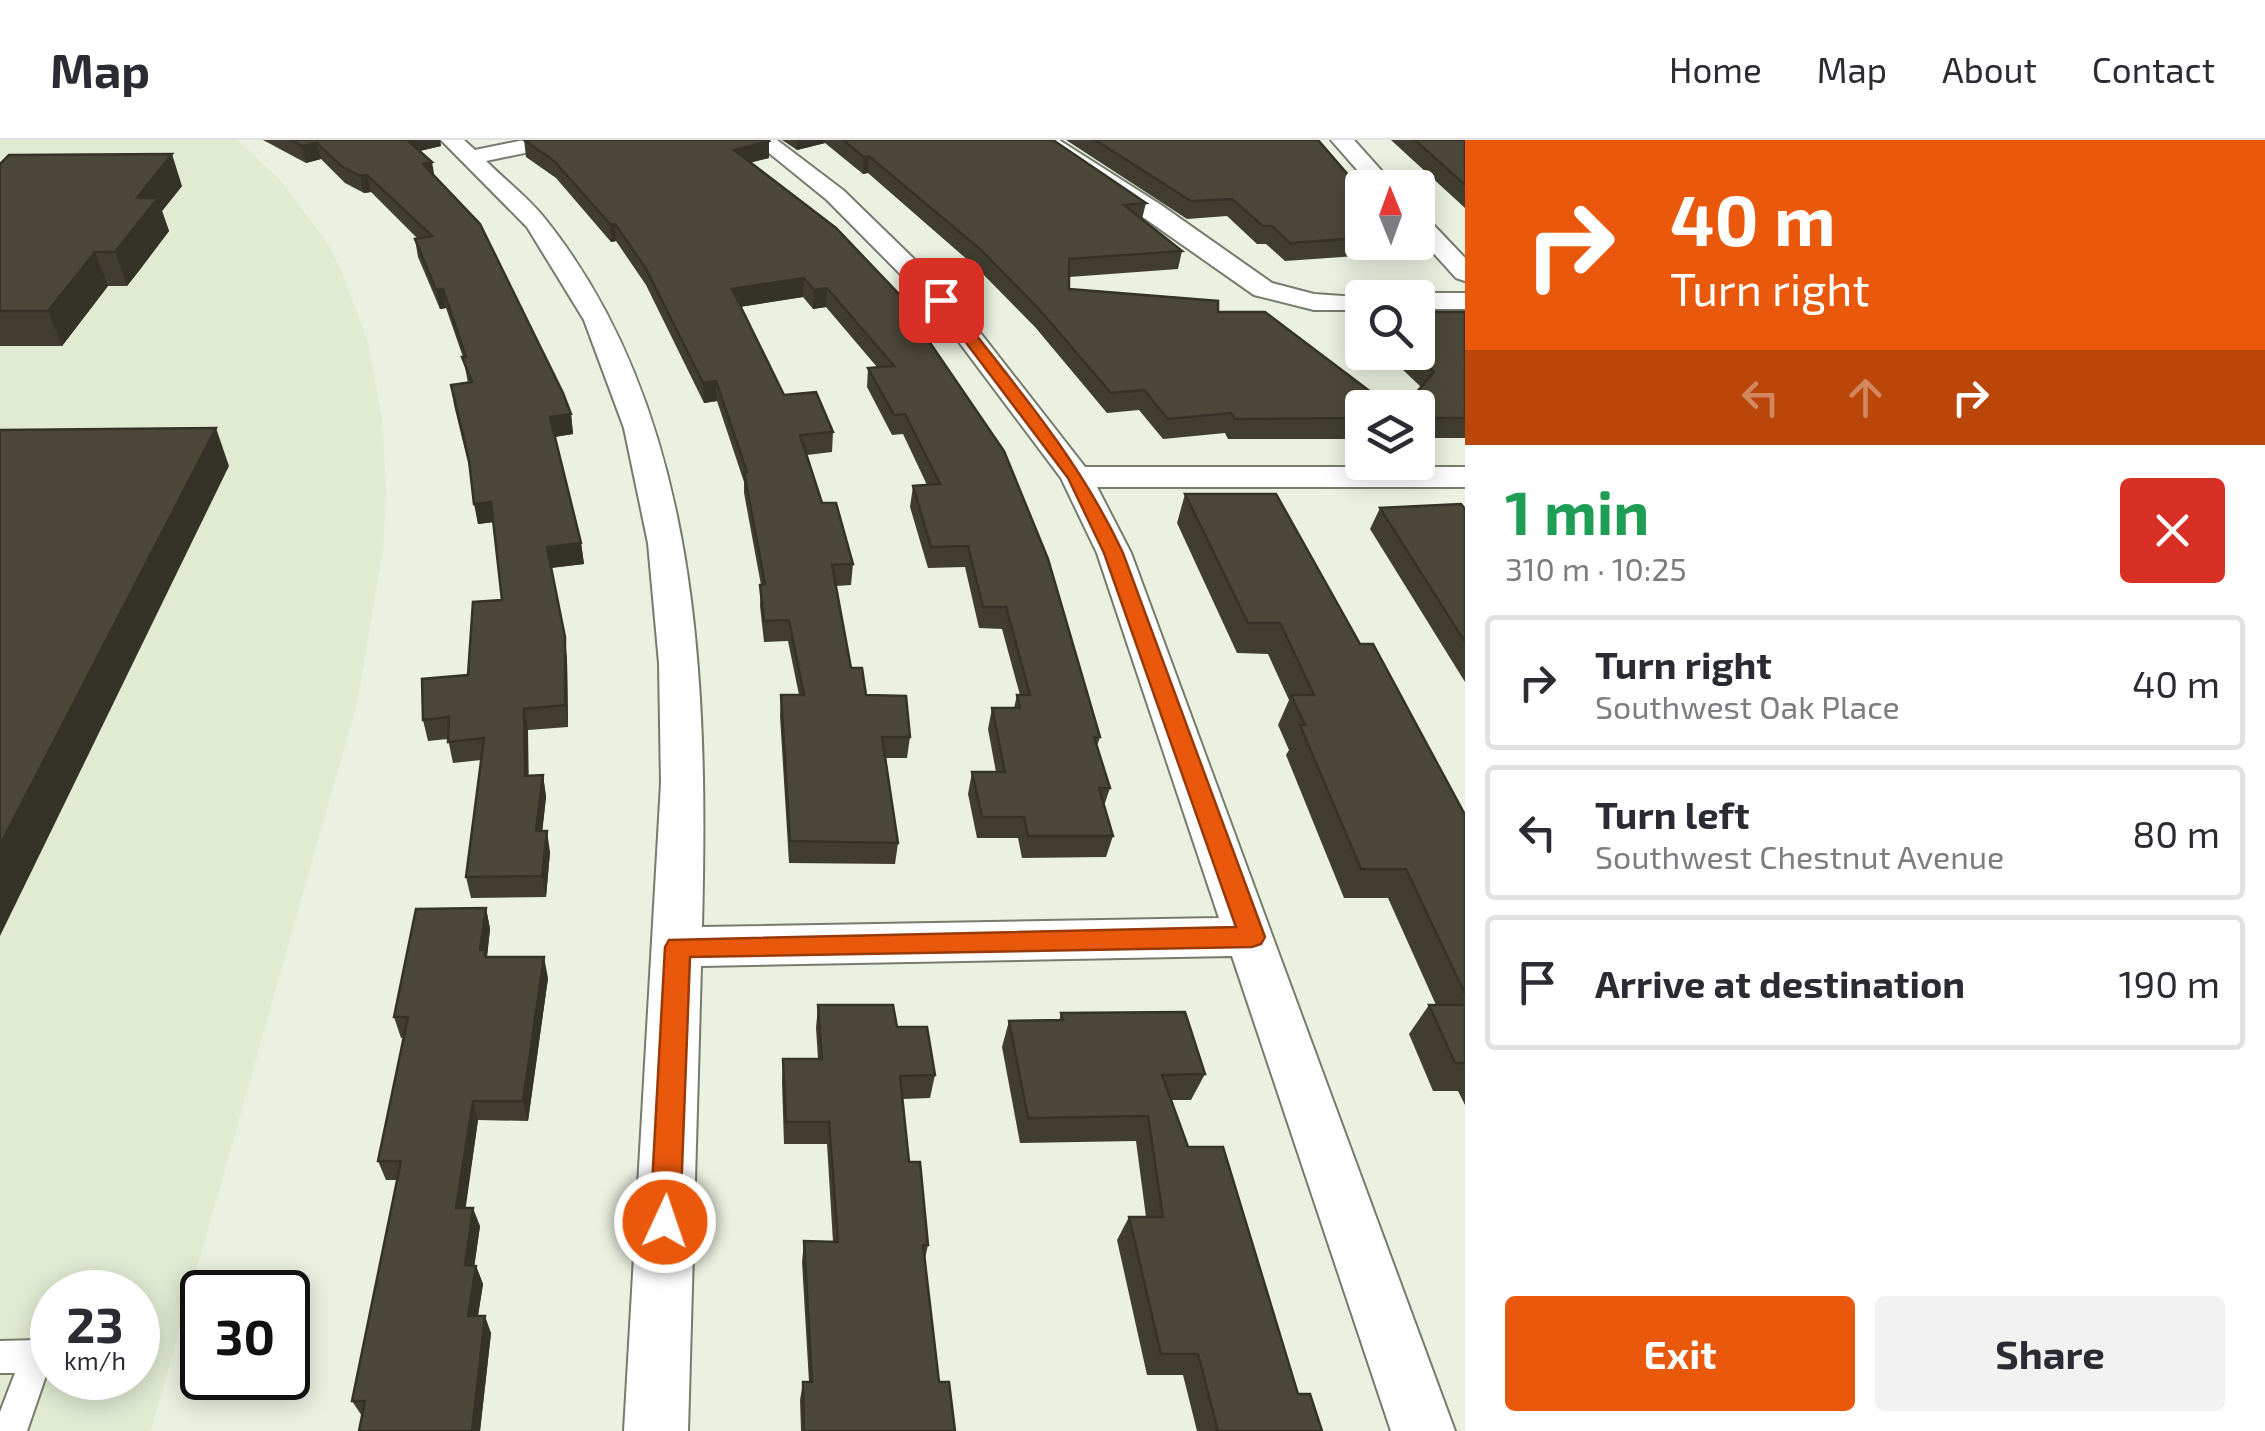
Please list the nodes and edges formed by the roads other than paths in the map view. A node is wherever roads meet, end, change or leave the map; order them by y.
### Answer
1 (555, 140) edge
2 (764, 140) edge
3 (1044, 140) edge
4 (1342, 140) edge
5 (462, 148) edge
6 (1370, 170) edge
7 (1435, 240) edge
8 (1465, 273) edge
9 (1435, 301) edge
10 (1465, 301) edge
11 (1345, 302) edge
12 (1076, 477) junction
13 (1465, 477) edge
14 (1252, 937) junction
15 (678, 947) junction
16 (0, 1357) edge
17 (10, 1431) edge
18 (656, 1431) edge
19 (1423, 1431) edge

1 - 5 street
2 - 12 street
3 - 11 street
4 - 6 street
5 - 15 street
7 - 8 street
9 - 10 street
12 - 13 street
12 - 14 street
14 - 15 street
14 - 19 street
15 - 18 street
16 - 17 lane

